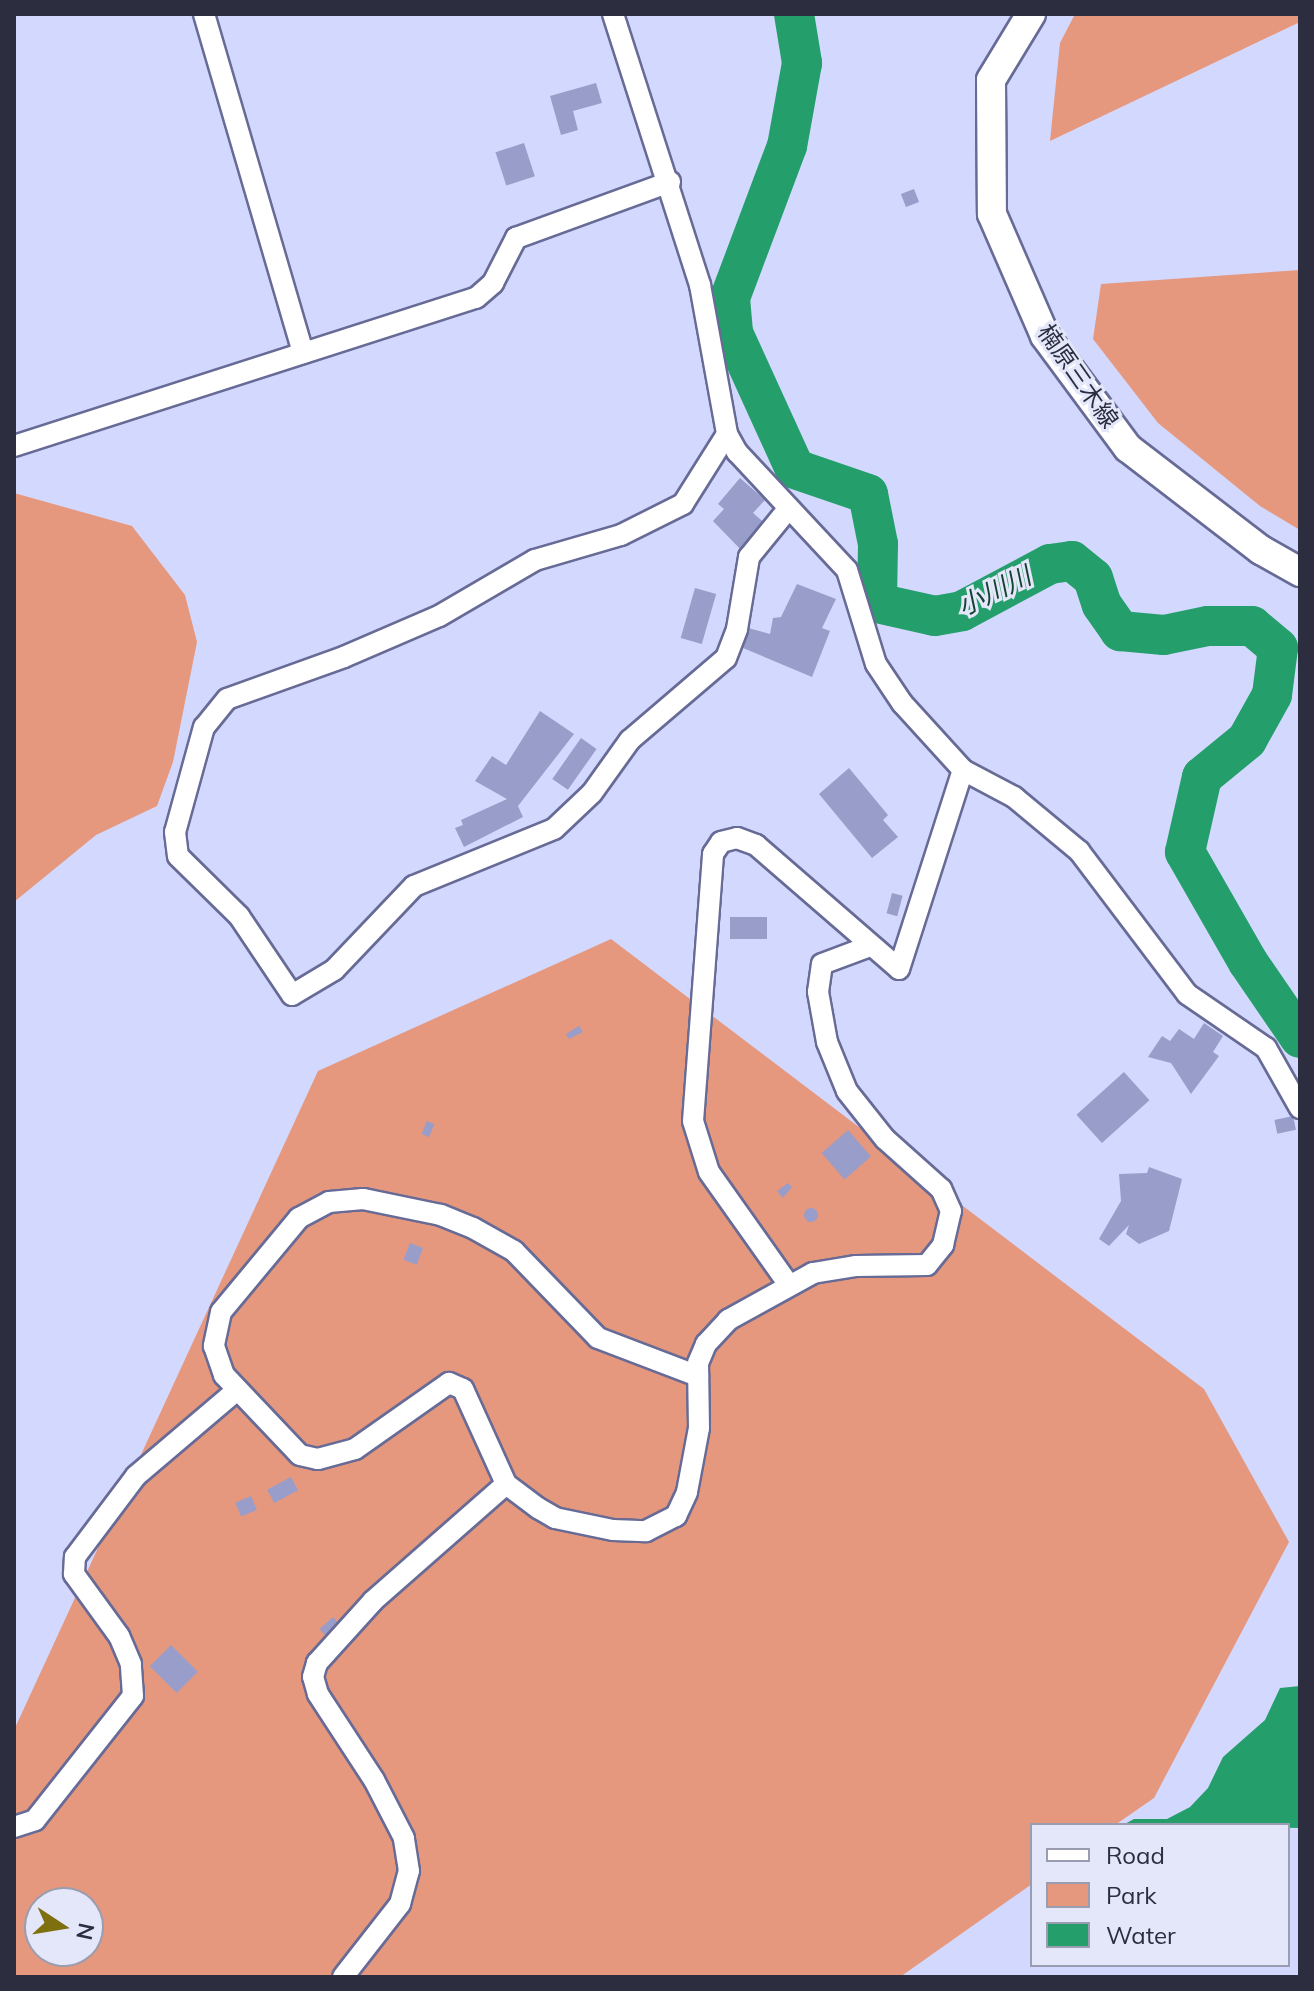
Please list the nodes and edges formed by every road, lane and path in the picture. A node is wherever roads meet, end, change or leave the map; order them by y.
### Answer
1 (204, 14) edge
2 (613, 14) edge
3 (1031, 14) edge
4 (670, 182) junction
5 (303, 353) junction
6 (727, 434) junction
7 (14, 446) edge
8 (789, 508) junction
9 (1300, 572) edge
10 (963, 770) junction
11 (870, 946) junction
12 (1300, 1108) edge
13 (789, 1285) junction
14 (698, 1376) junction
15 (237, 1390) junction
16 (506, 1484) junction
17 (14, 1827) edge
18 (343, 1977) edge

1 - 5 street
2 - 4 street
3 - 9 main road, 楠原三木線
4 - 5 street
4 - 6 street
5 - 7 street
6 - 8 street
6 - 8 street
8 - 10 street
10 - 11 street
10 - 12 street
11 - 13 street
11 - 13 street
13 - 14 street
14 - 15 street
14 - 16 street
15 - 16 street
15 - 17 street
16 - 18 street

